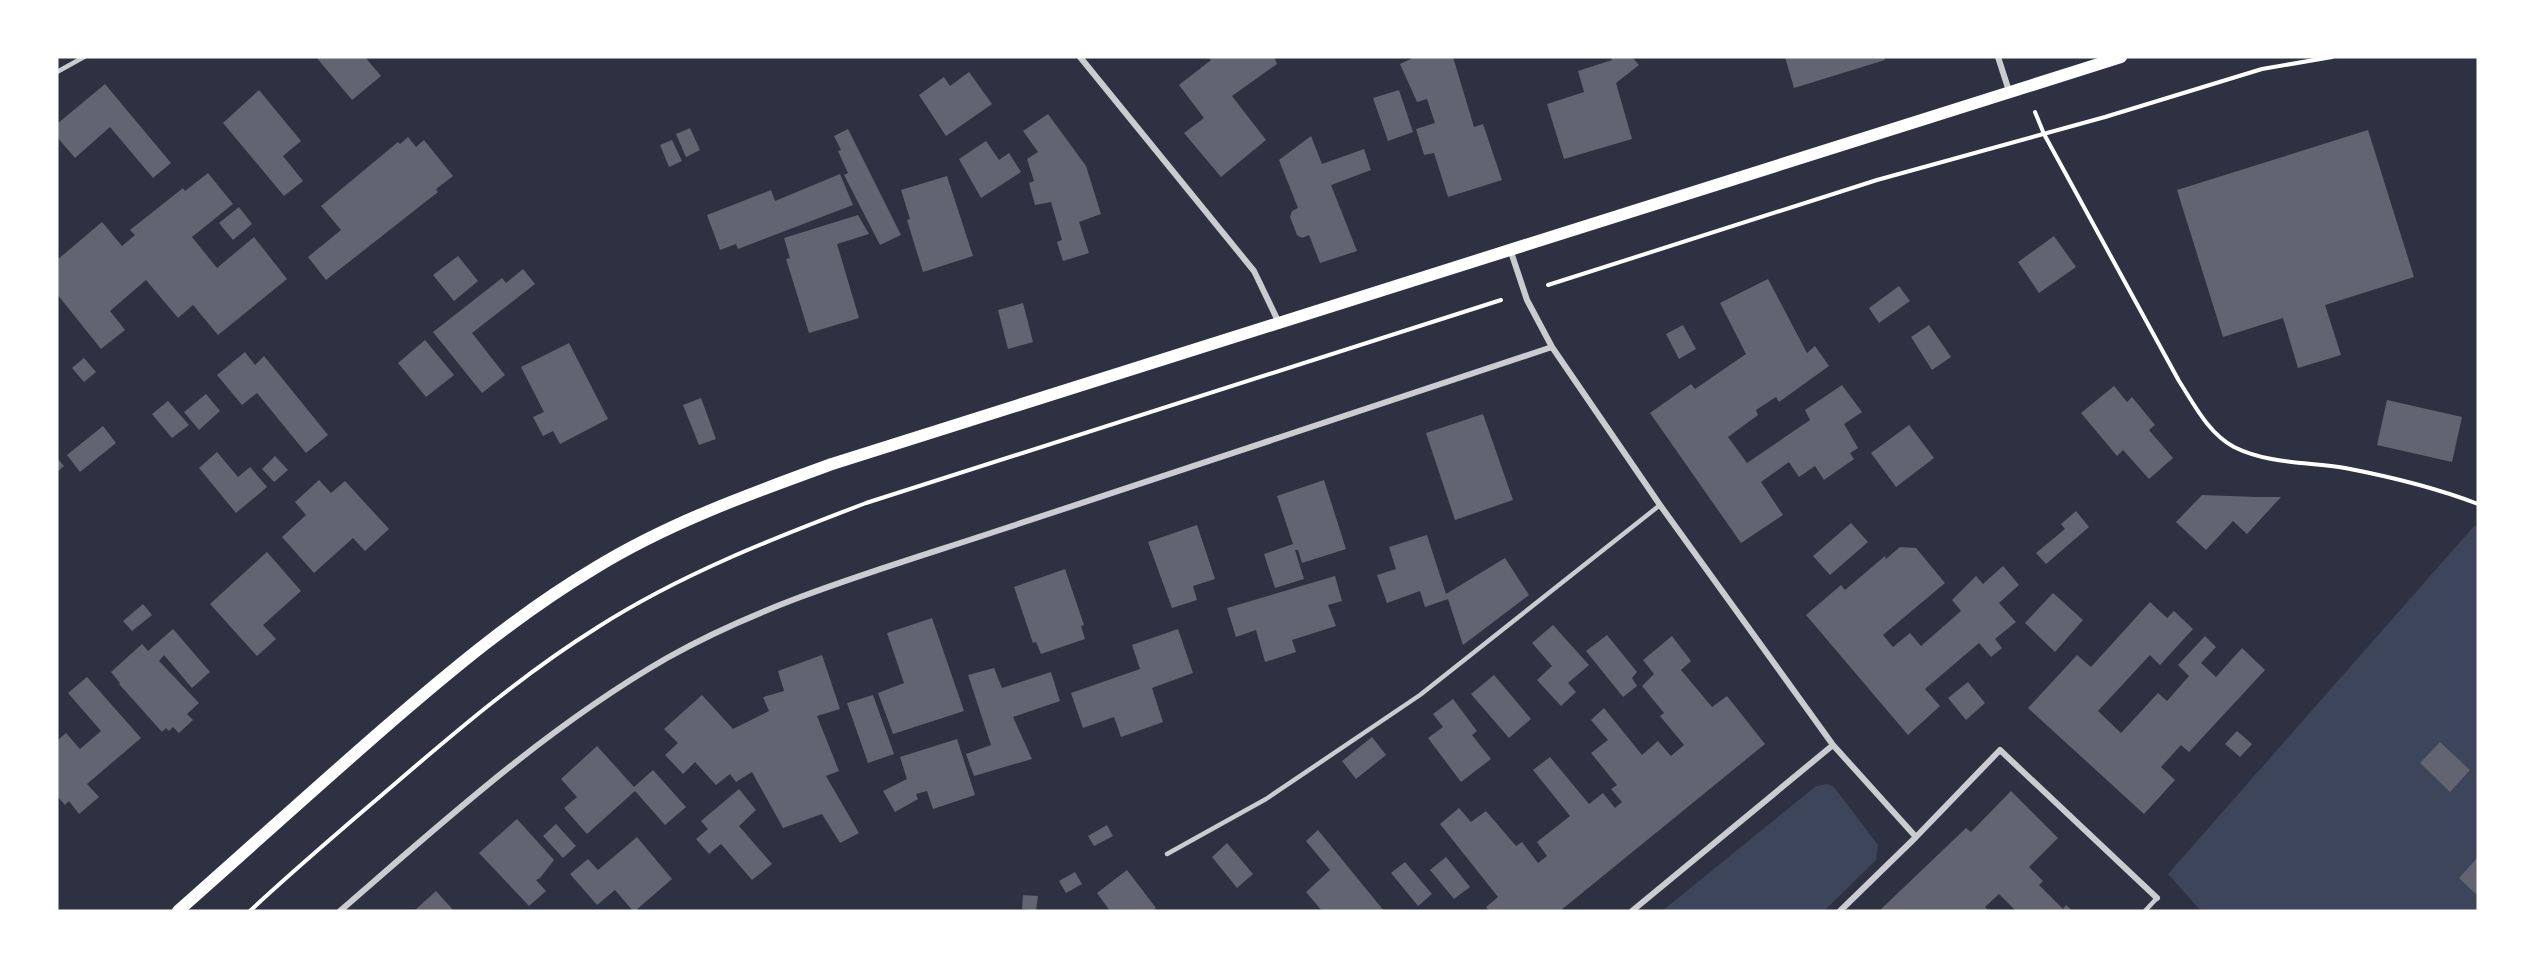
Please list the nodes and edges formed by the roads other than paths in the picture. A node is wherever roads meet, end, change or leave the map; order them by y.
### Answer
1 (84, 57) edge
2 (1080, 57) edge
3 (1998, 57) edge
4 (2121, 57) edge
5 (57, 72) edge
6 (2009, 91) junction
7 (1510, 249) junction
8 (1278, 322) junction
9 (1552, 347) junction
10 (1660, 505) junction
11 (1833, 745) junction
12 (1916, 837) junction
13 (1167, 854) dead end
14 (2157, 897) joint
15 (178, 911) edge
16 (340, 911) edge
17 (1632, 911) edge
18 (1840, 911) edge
19 (2145, 911) edge

1 - 5 lane
2 - 8 street
3 - 6 street
4 - 6 main road
6 - 7 main road
7 - 8 main road
7 - 9 street
8 - 15 main road
9 - 10 street
9 - 16 street
10 - 11 street
10 - 13 lane
11 - 12 street
11 - 17 street
12 - 14 street
12 - 18 street
14 - 19 lane

